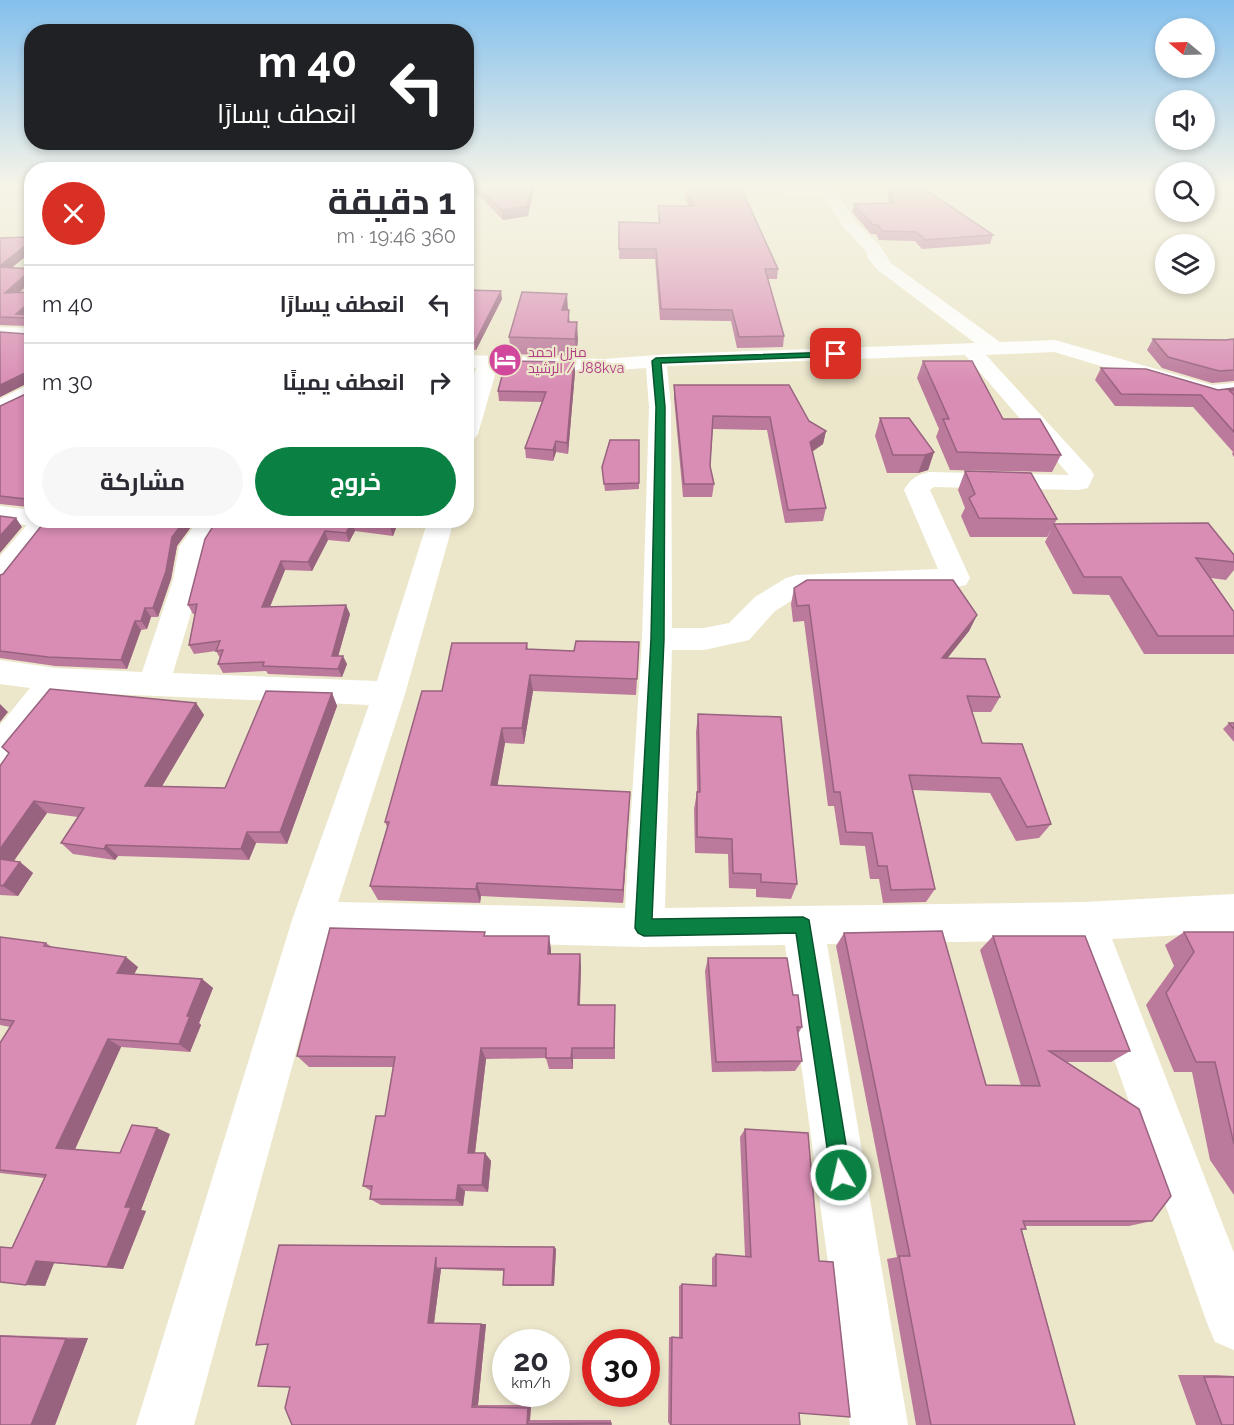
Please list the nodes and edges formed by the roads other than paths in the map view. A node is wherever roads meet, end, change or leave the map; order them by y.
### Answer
1 (875, 254) edge
2 (17, 333) edge
3 (0, 347) edge
4 (983, 349) junction
5 (656, 361) junction
6 (477, 362) edge
7 (474, 382) edge
8 (1234, 390) edge
9 (24, 394) edge
10 (0, 408) edge
11 (0, 514) edge
12 (24, 517) edge
13 (39, 528) edge
14 (206, 528) edge
15 (439, 528) edge
16 (0, 574) edge
17 (657, 639) junction
18 (0, 672) edge
19 (56, 680) junction
20 (154, 683) junction
21 (389, 694) junction
22 (0, 749) edge
23 (1234, 913) edge
24 (312, 920) junction
25 (1085, 921) junction
26 (803, 925) junction
27 (644, 928) junction
28 (1234, 1323) edge
29 (165, 1425) edge
30 (879, 1425) edge

1 - 4 street
2 - 3 street
4 - 5 street
4 - 8 street
4 - 17 street
5 - 6 street
5 - 17 street
6 - 7 street
9 - 10 street
11 - 12 street
13 - 16 street
14 - 20 street
15 - 21 street
17 - 27 street
18 - 19 street
19 - 20 street
19 - 22 street
20 - 21 street
21 - 24 street
23 - 25 street
24 - 27 street
24 - 29 street
25 - 26 street
25 - 28 street
26 - 27 street
26 - 30 street

